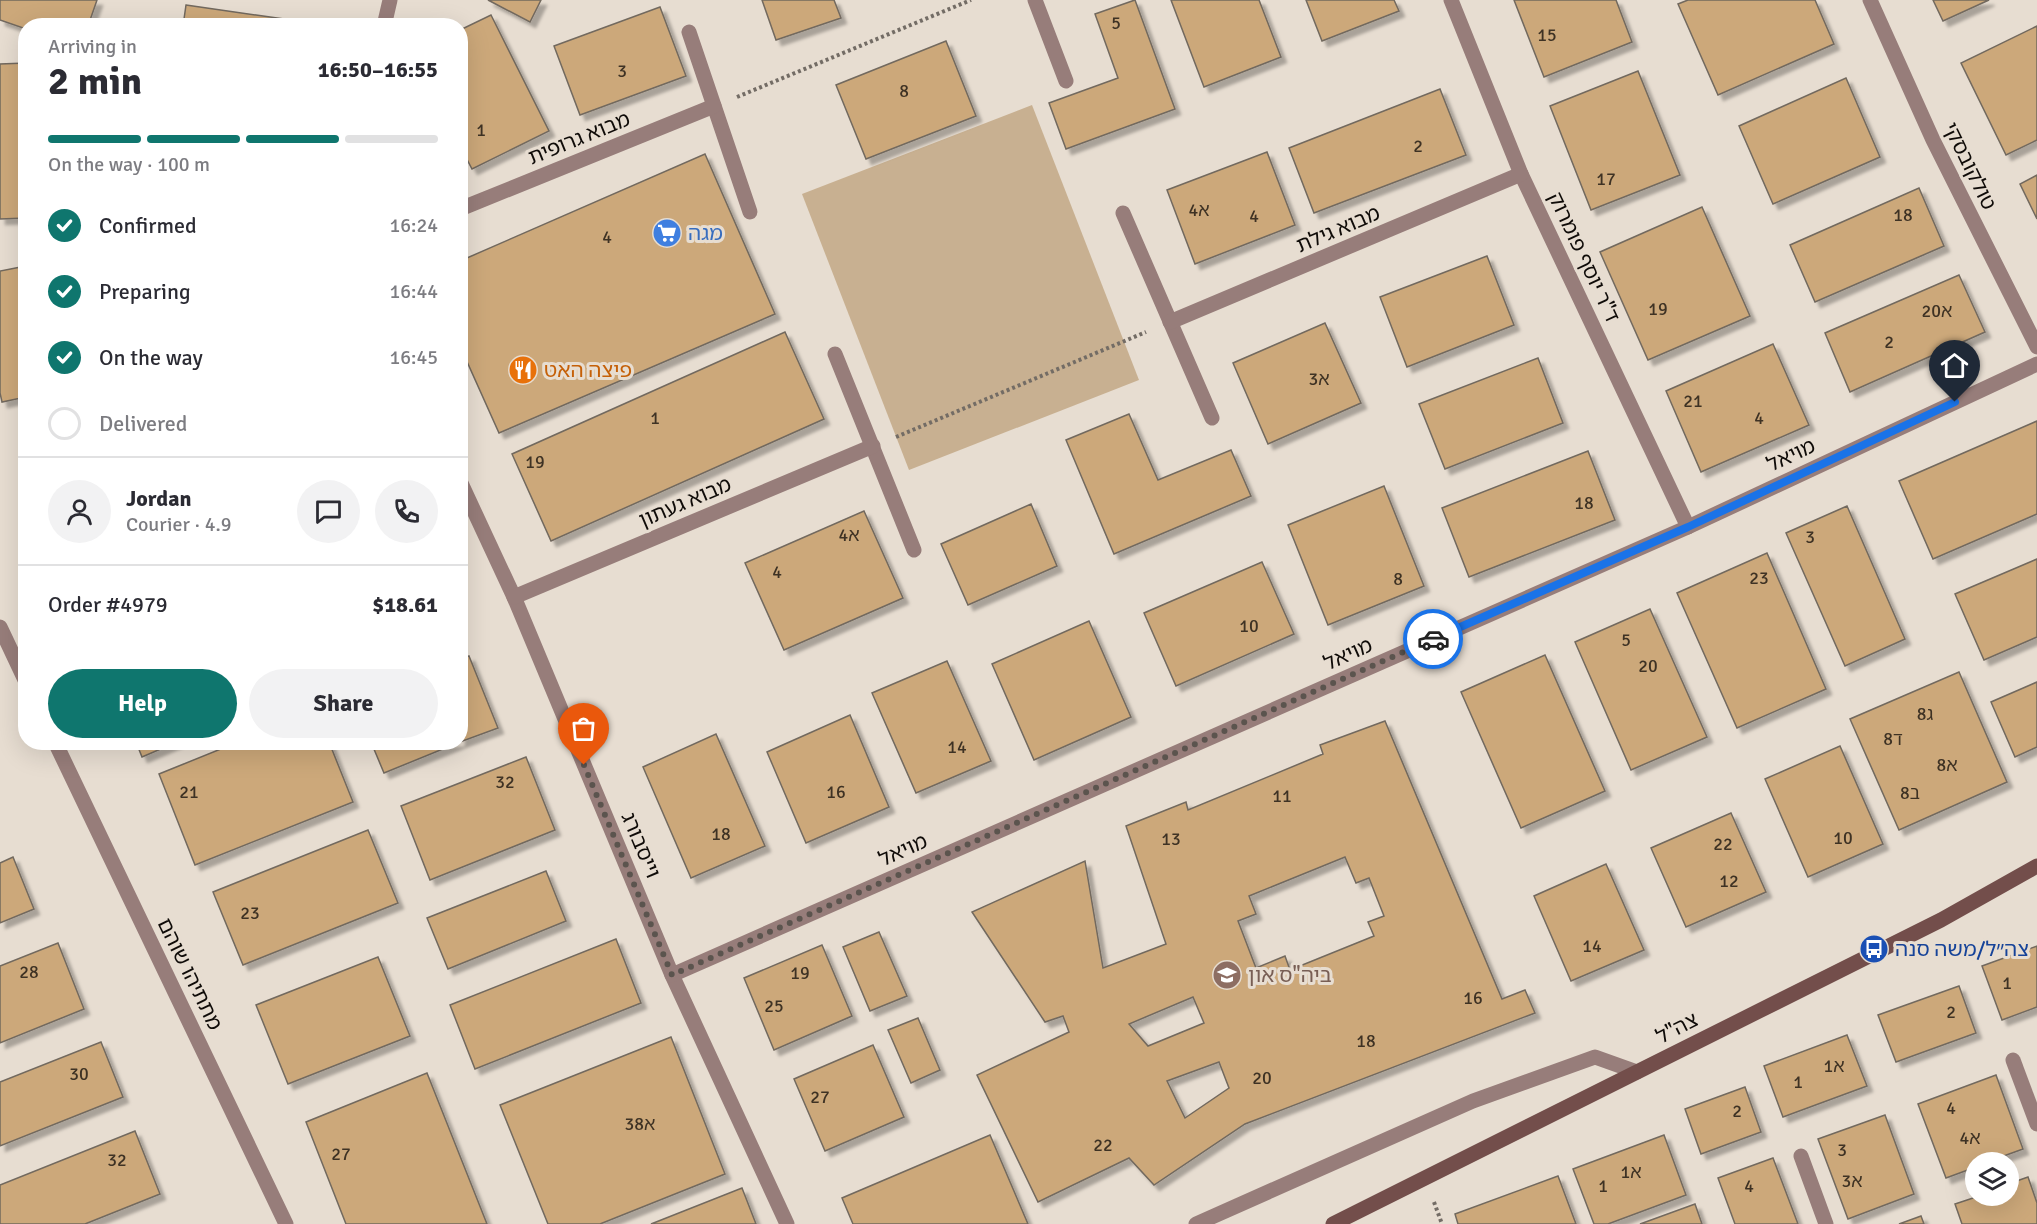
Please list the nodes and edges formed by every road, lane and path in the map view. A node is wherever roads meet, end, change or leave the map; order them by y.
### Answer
1 (390, 0) edge
2 (971, 0) edge
3 (1035, 0) edge
4 (1451, 0) edge
5 (1870, 0) edge
6 (386, 18) edge
7 (688, 32) dead end
8 (1066, 81) dead end
9 (714, 106) junction
10 (1521, 174) junction
11 (468, 206) edge
12 (750, 212) dead end
13 (1124, 213) dead end
14 (1170, 322) junction
15 (2037, 348) edge
16 (835, 354) dead end
17 (2037, 364) edge
18 (1212, 418) dead end
19 (873, 446) junction
20 (468, 498) edge
21 (1688, 527) junction
22 (914, 550) dead end
23 (514, 597) junction
24 (0, 627) edge
25 (18, 651) edge
26 (59, 750) edge
27 (2037, 866) edge
28 (672, 975) junction
29 (2013, 1060) dead end
30 (1637, 1072) junction
31 (2037, 1124) edge
32 (1801, 1156) dead end
33 (286, 1224) edge
34 (787, 1224) edge
35 (1196, 1224) edge
36 (1333, 1224) edge
37 (1826, 1224) edge

1 - 6 street
2 - 9 path
3 - 8 street
4 - 10 street, ד"ר יוסף פומרוק
5 - 15 street, טולקובסקי
7 - 9 street
9 - 11 street, מבוא גרופית
9 - 12 street
10 - 14 street, מבוא גילת
10 - 21 street, ד"ר יוסף פומרוק
13 - 14 street
14 - 18 street
14 - 19 path
16 - 19 street
17 - 21 street, מויאל
19 - 22 street
19 - 23 street, מבוא געתון
20 - 23 street, וייסבורג
21 - 28 street, מויאל
23 - 28 street, וייסבורג
24 - 25 street
26 - 33 street, מתתיהו שוהם
27 - 30 street, צה"ל
28 - 34 street, וייסבורג
29 - 31 street
30 - 35 street
30 - 36 street, צה"ל
32 - 37 street

